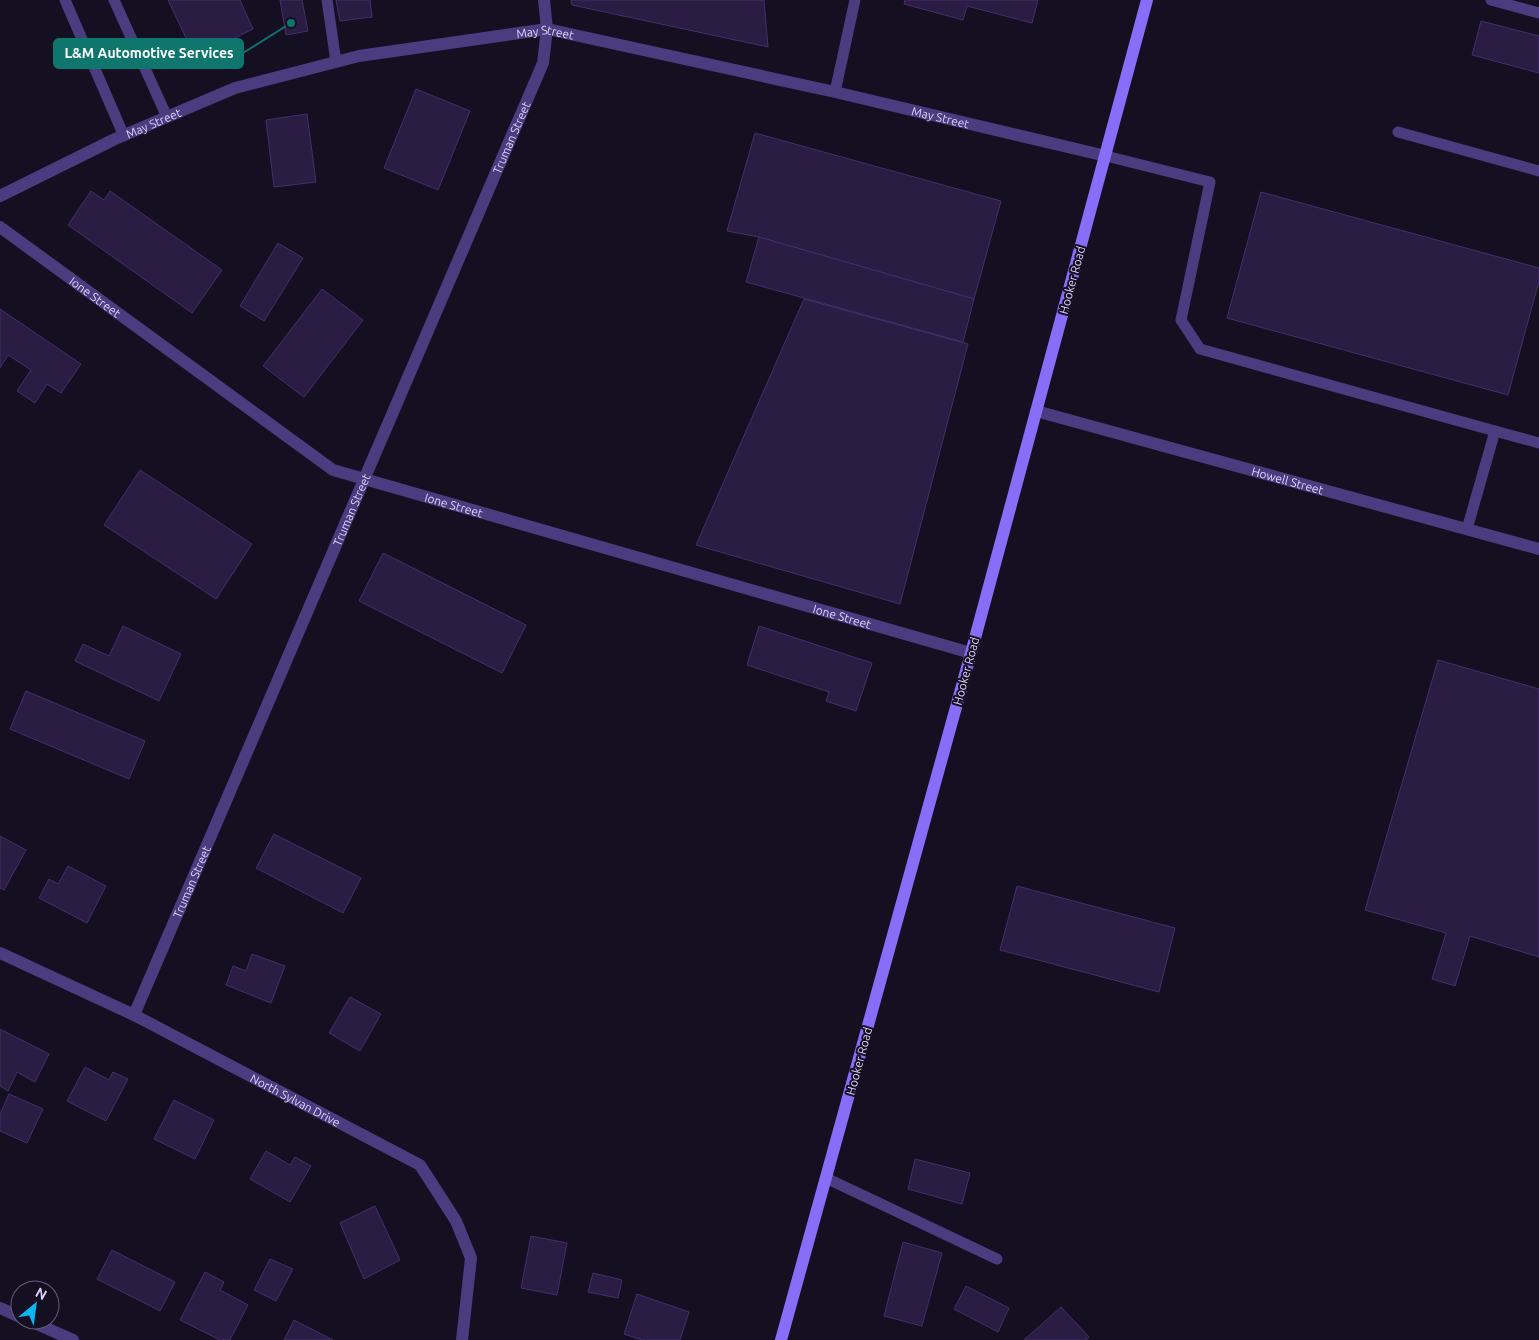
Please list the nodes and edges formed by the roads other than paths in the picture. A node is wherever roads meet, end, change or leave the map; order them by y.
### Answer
1 (65, 0) edge
2 (114, 0) edge
3 (327, 0) edge
4 (544, 0) edge
5 (855, 0) edge
6 (1147, 0) edge
7 (1492, 0) edge
8 (1539, 13) edge
9 (547, 29) junction
10 (336, 62) junction
11 (835, 92) junction
12 (167, 117) junction
13 (1398, 132) dead end
14 (124, 136) junction
15 (1106, 156) junction
16 (1539, 171) edge
17 (0, 196) edge
18 (0, 227) edge
19 (1036, 411) junction
20 (1495, 431) junction
21 (1539, 443) edge
22 (364, 480) junction
23 (1468, 529) junction
24 (1539, 548) edge
25 (971, 653) junction
26 (0, 952) edge
27 (134, 1015) junction
28 (826, 1178) junction
29 (997, 1259) dead end
30 (50, 1330) edge
31 (73, 1340) edge
32 (462, 1340) edge
33 (781, 1340) edge

1 - 14 lane
2 - 12 lane
3 - 10 lane
4 - 9 street, Truman Street
5 - 11 lane
6 - 15 main road, Hooker Road
7 - 8 lane
9 - 10 street, May Street
9 - 11 street, May Street
9 - 22 street, Truman Street
10 - 12 street, May Street
11 - 15 street, May Street
12 - 14 street, May Street
13 - 16 lane
14 - 17 street, May Street
15 - 19 main road, Hooker Road
15 - 20 lane
18 - 22 street, Ione Street
19 - 23 street, Howell Street
19 - 25 main road, Hooker Road
20 - 21 lane
20 - 23 lane
22 - 25 street, Ione Street
22 - 27 street, Truman Street
23 - 24 street, Howell Street
25 - 28 main road, Hooker Road
26 - 27 street, North Sylvan Drive
27 - 32 street, North Sylvan Drive
28 - 29 lane
28 - 33 main road, Hooker Road
30 - 31 street

